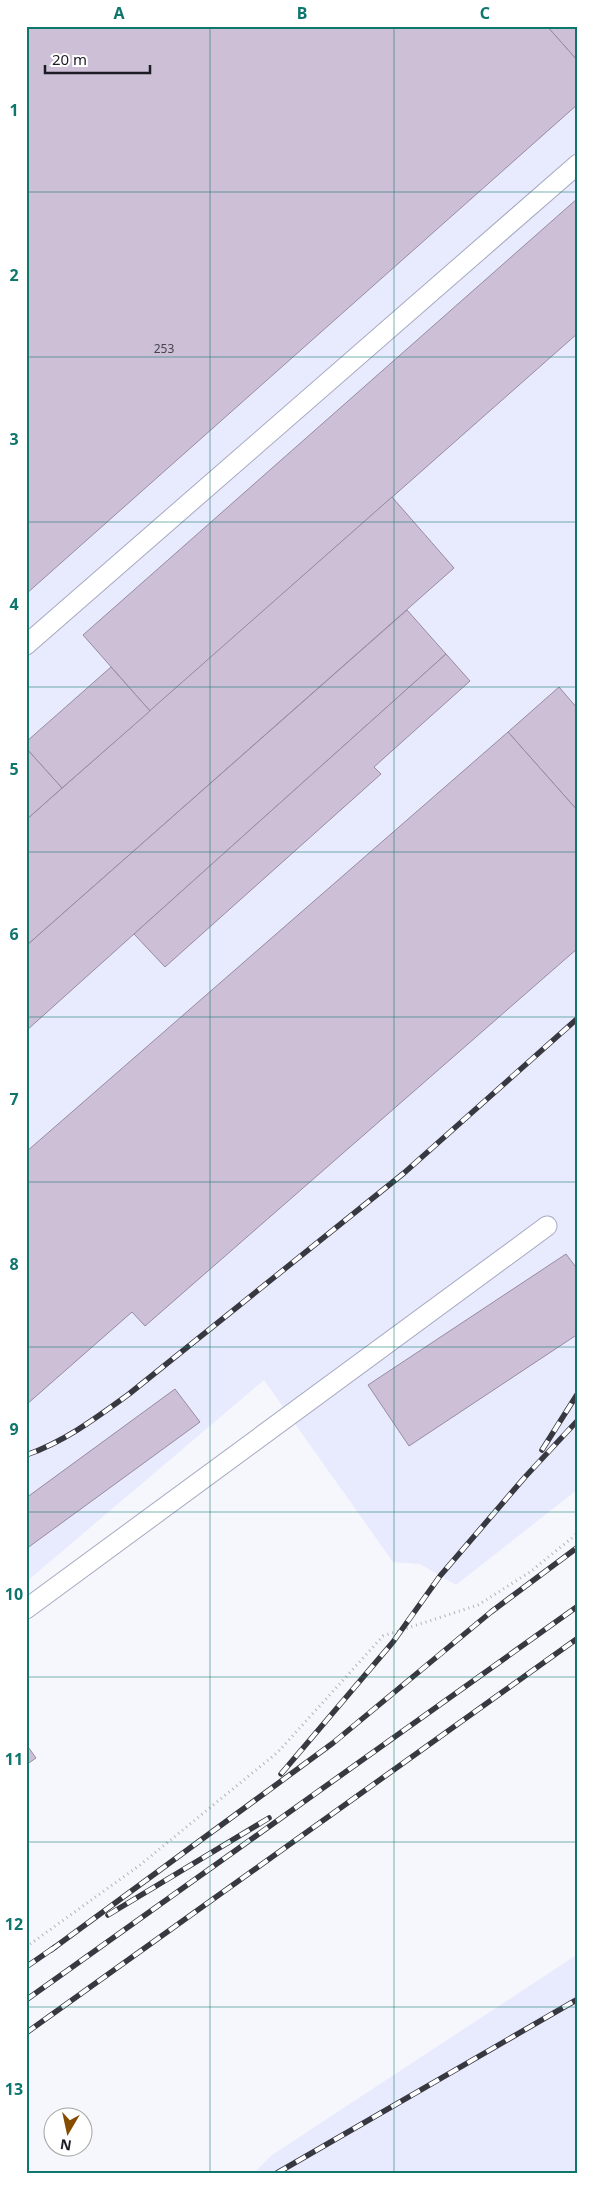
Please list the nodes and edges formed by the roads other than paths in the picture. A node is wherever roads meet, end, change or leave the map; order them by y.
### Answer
1 (578, 164) edge
2 (26, 645) edge
3 (547, 1226) dead end
4 (26, 1609) edge

1 - 2 lane
3 - 4 lane

